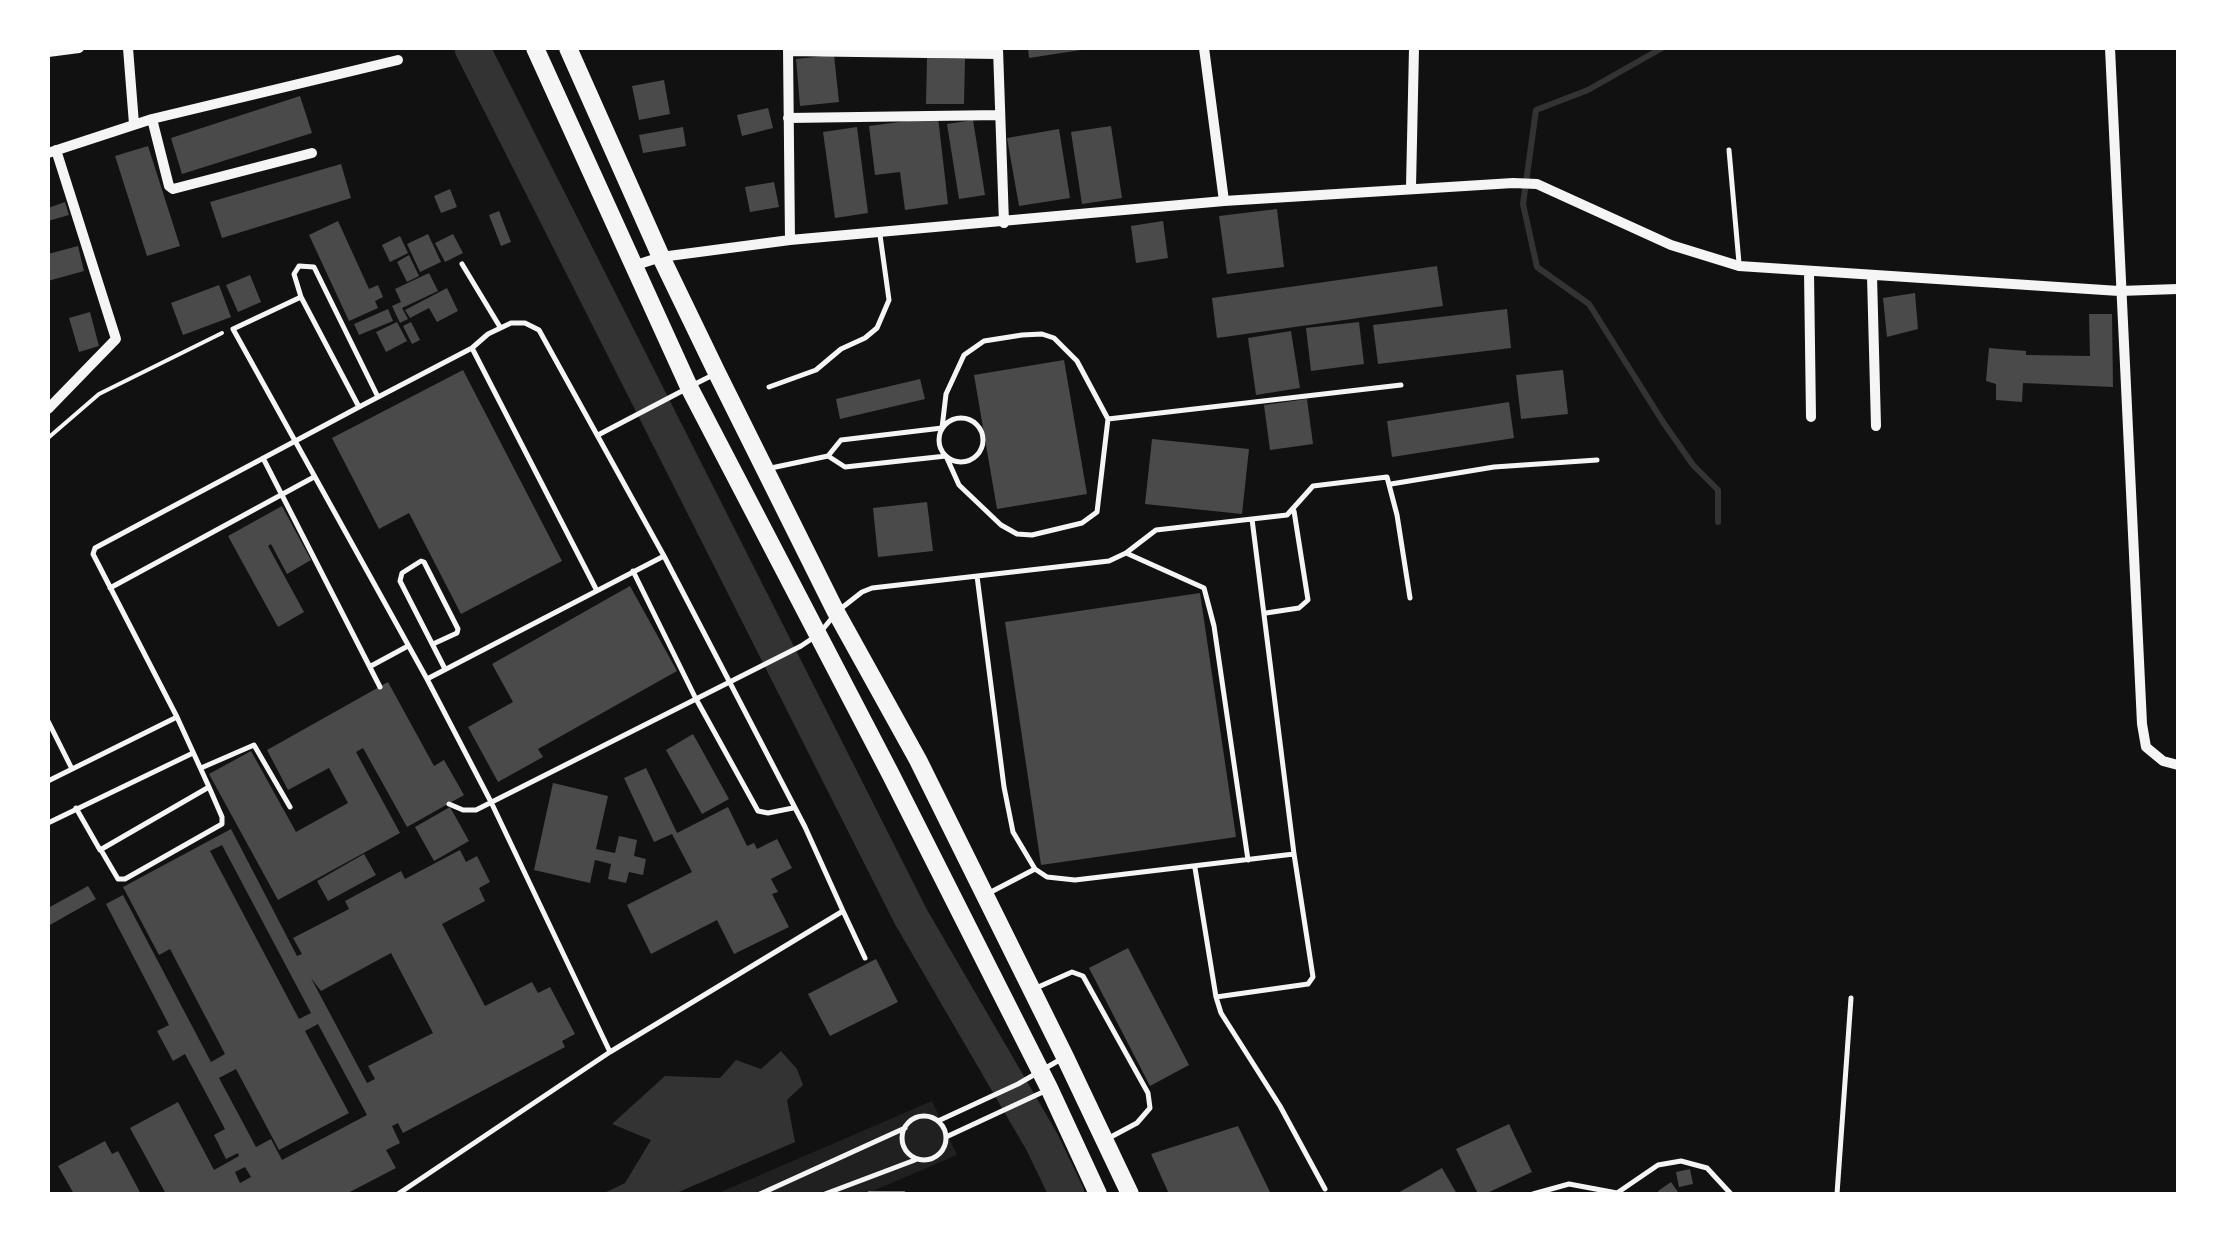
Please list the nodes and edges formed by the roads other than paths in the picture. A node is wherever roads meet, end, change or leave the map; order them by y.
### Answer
1 (78, 48) edge
2 (128, 48) edge
3 (535, 48) edge
4 (568, 48) edge
5 (1204, 48) edge
6 (1414, 48) edge
7 (2110, 48) edge
8 (788, 49) edge
9 (998, 51) edge
10 (48, 52) edge
11 (398, 60) dead end
12 (1000, 116) junction
13 (788, 118) junction
14 (152, 119) junction
15 (134, 124) junction
16 (1729, 150) dead end
17 (52, 152) edge
18 (312, 153) dead end
19 (1411, 187) junction
20 (1224, 202) junction
21 (1004, 223) junction
22 (880, 233) junction
23 (790, 240) junction
24 (661, 258) junction
25 (462, 264) dead end
26 (632, 266) junction
27 (1739, 266) junction
28 (1808, 272) junction
29 (1872, 276) junction
30 (2178, 289) edge
31 (2119, 292) junction
32 (301, 297) junction
33 (500, 327) junction
34 (472, 348) junction
35 (716, 373) junction
36 (1402, 385) dead end
37 (689, 387) junction
38 (768, 387) dead end
39 (378, 397) junction
40 (359, 407) junction
41 (48, 409) edge
42 (1811, 417) dead end
43 (1108, 420) junction
44 (1876, 426) dead end
45 (942, 428) junction
46 (598, 435) junction
47 (294, 441) junction
48 (828, 456) junction
49 (946, 456) junction
50 (263, 458) junction
51 (1597, 460) dead end
52 (766, 469) junction
53 (314, 477) junction
54 (1391, 484) junction
55 (282, 494) junction
56 (1294, 510) junction
57 (1252, 519) junction
58 (1126, 553) junction
59 (664, 556) junction
60 (632, 571) junction
61 (977, 576) junction
62 (109, 588) junction
63 (596, 590) junction
64 (1410, 598) dead end
65 (836, 612) junction
66 (1266, 612) junction
67 (819, 634) junction
68 (433, 644) junction
69 (408, 646) junction
70 (371, 666) junction
71 (444, 669) junction
72 (427, 679) junction
73 (727, 682) junction
74 (380, 687) dead end
75 (695, 697) junction
76 (177, 717) junction
77 (48, 721) edge
78 (193, 752) junction
79 (918, 760) junction
80 (2178, 764) edge
81 (201, 768) junction
82 (72, 770) junction
83 (891, 775) junction
84 (48, 781) edge
85 (209, 787) junction
86 (491, 802) junction
87 (449, 804) dead end
88 (290, 806) dead end
89 (76, 808) junction
90 (793, 808) junction
91 (48, 823) edge
92 (100, 850) junction
93 (1294, 854) junction
94 (1248, 861) junction
95 (1195, 868) junction
96 (1035, 869) junction
97 (985, 894) junction
98 (843, 911) junction
99 (864, 958) dead end
100 (1032, 990) junction
101 (1216, 997) junction
102 (1852, 998) dead end
103 (610, 1052) junction
104 (1066, 1056) junction
105 (1040, 1071) junction
106 (1074, 1075) junction
107 (1050, 1088) junction
108 (938, 1120) junction
109 (905, 1128) junction
110 (946, 1137) junction
111 (1104, 1140) junction
112 (918, 1158) junction
113 (1324, 1189) dead end
114 (842, 1191) edge
115 (398, 1194) edge
116 (760, 1194) edge
117 (825, 1194) edge
118 (869, 1194) edge
119 (904, 1194) edge
120 (1098, 1194) edge
121 (1130, 1194) edge
122 (1534, 1194) edge
123 (1731, 1194) edge
124 (1837, 1194) edge

1 - 10 street
2 - 15 street
3 - 26 highway
4 - 24 highway
5 - 20 street
6 - 19 street
7 - 31 street
8 - 9 street
8 - 13 street
9 - 12 street
11 - 14 street
12 - 13 street
12 - 21 street
13 - 23 street
14 - 15 street
14 - 18 street
15 - 17 street
16 - 27 lane
17 - 41 street
19 - 20 street
19 - 27 street
20 - 21 street
21 - 22 street
22 - 23 street
22 - 38 lane
23 - 24 street
24 - 26 street
24 - 35 highway
25 - 33 lane
26 - 37 highway
27 - 28 street
28 - 29 street
28 - 42 street
29 - 31 street
29 - 44 street
30 - 31 street
31 - 80 street
32 - 39 lane
32 - 40 lane
32 - 47 lane
33 - 34 lane
33 - 46 lane
34 - 39 lane
34 - 63 lane
35 - 37 lane
35 - 52 highway
36 - 43 lane
37 - 46 lane
37 - 67 highway
39 - 40 lane
40 - 47 lane
43 - 45 lane
43 - 49 lane
45 - 48 lane
45 - 49 lane
45 - 49 lane
46 - 59 lane
47 - 50 lane
47 - 53 lane
48 - 49 lane
48 - 52 lane
50 - 55 lane
50 - 62 lane
51 - 54 lane
52 - 65 highway
53 - 55 lane
53 - 69 lane
54 - 56 lane
54 - 64 lane
55 - 62 lane
55 - 70 lane
56 - 57 lane
56 - 66 lane
57 - 58 lane
57 - 66 lane
58 - 61 lane
58 - 94 lane
59 - 60 lane
59 - 73 lane
60 - 63 lane
60 - 75 lane
61 - 65 lane
61 - 96 lane
62 - 76 lane
63 - 71 lane
65 - 67 lane
65 - 79 highway
66 - 93 lane
67 - 73 lane
67 - 83 highway
68 - 68 lane
68 - 71 lane
69 - 70 lane
69 - 72 lane
70 - 74 lane
71 - 72 lane
72 - 86 lane
73 - 75 lane
73 - 90 lane
75 - 86 lane
75 - 90 lane
76 - 78 lane
76 - 82 lane
77 - 82 lane
78 - 81 lane
78 - 89 lane
79 - 83 highway
79 - 97 highway
81 - 85 lane
81 - 88 lane
82 - 84 lane
83 - 105 highway
85 - 92 lane
85 - 92 lane
86 - 87 lane
86 - 103 lane
89 - 91 lane
89 - 92 lane
90 - 98 lane
93 - 94 lane
93 - 101 lane
94 - 95 lane
95 - 96 lane
95 - 101 lane
96 - 97 lane
97 - 100 highway
98 - 99 lane
98 - 103 lane
100 - 104 highway
100 - 111 lane
101 - 113 lane
102 - 124 lane
103 - 115 lane
104 - 105 lane
104 - 106 highway
105 - 107 highway
105 - 108 lane
106 - 107 lane
106 - 111 highway
107 - 110 lane
107 - 120 highway
108 - 109 lane
108 - 110 lane
109 - 112 lane
109 - 116 lane
110 - 112 lane
111 - 121 highway
112 - 114 lane
114 - 117 lane
118 - 119 lane
122 - 123 lane

